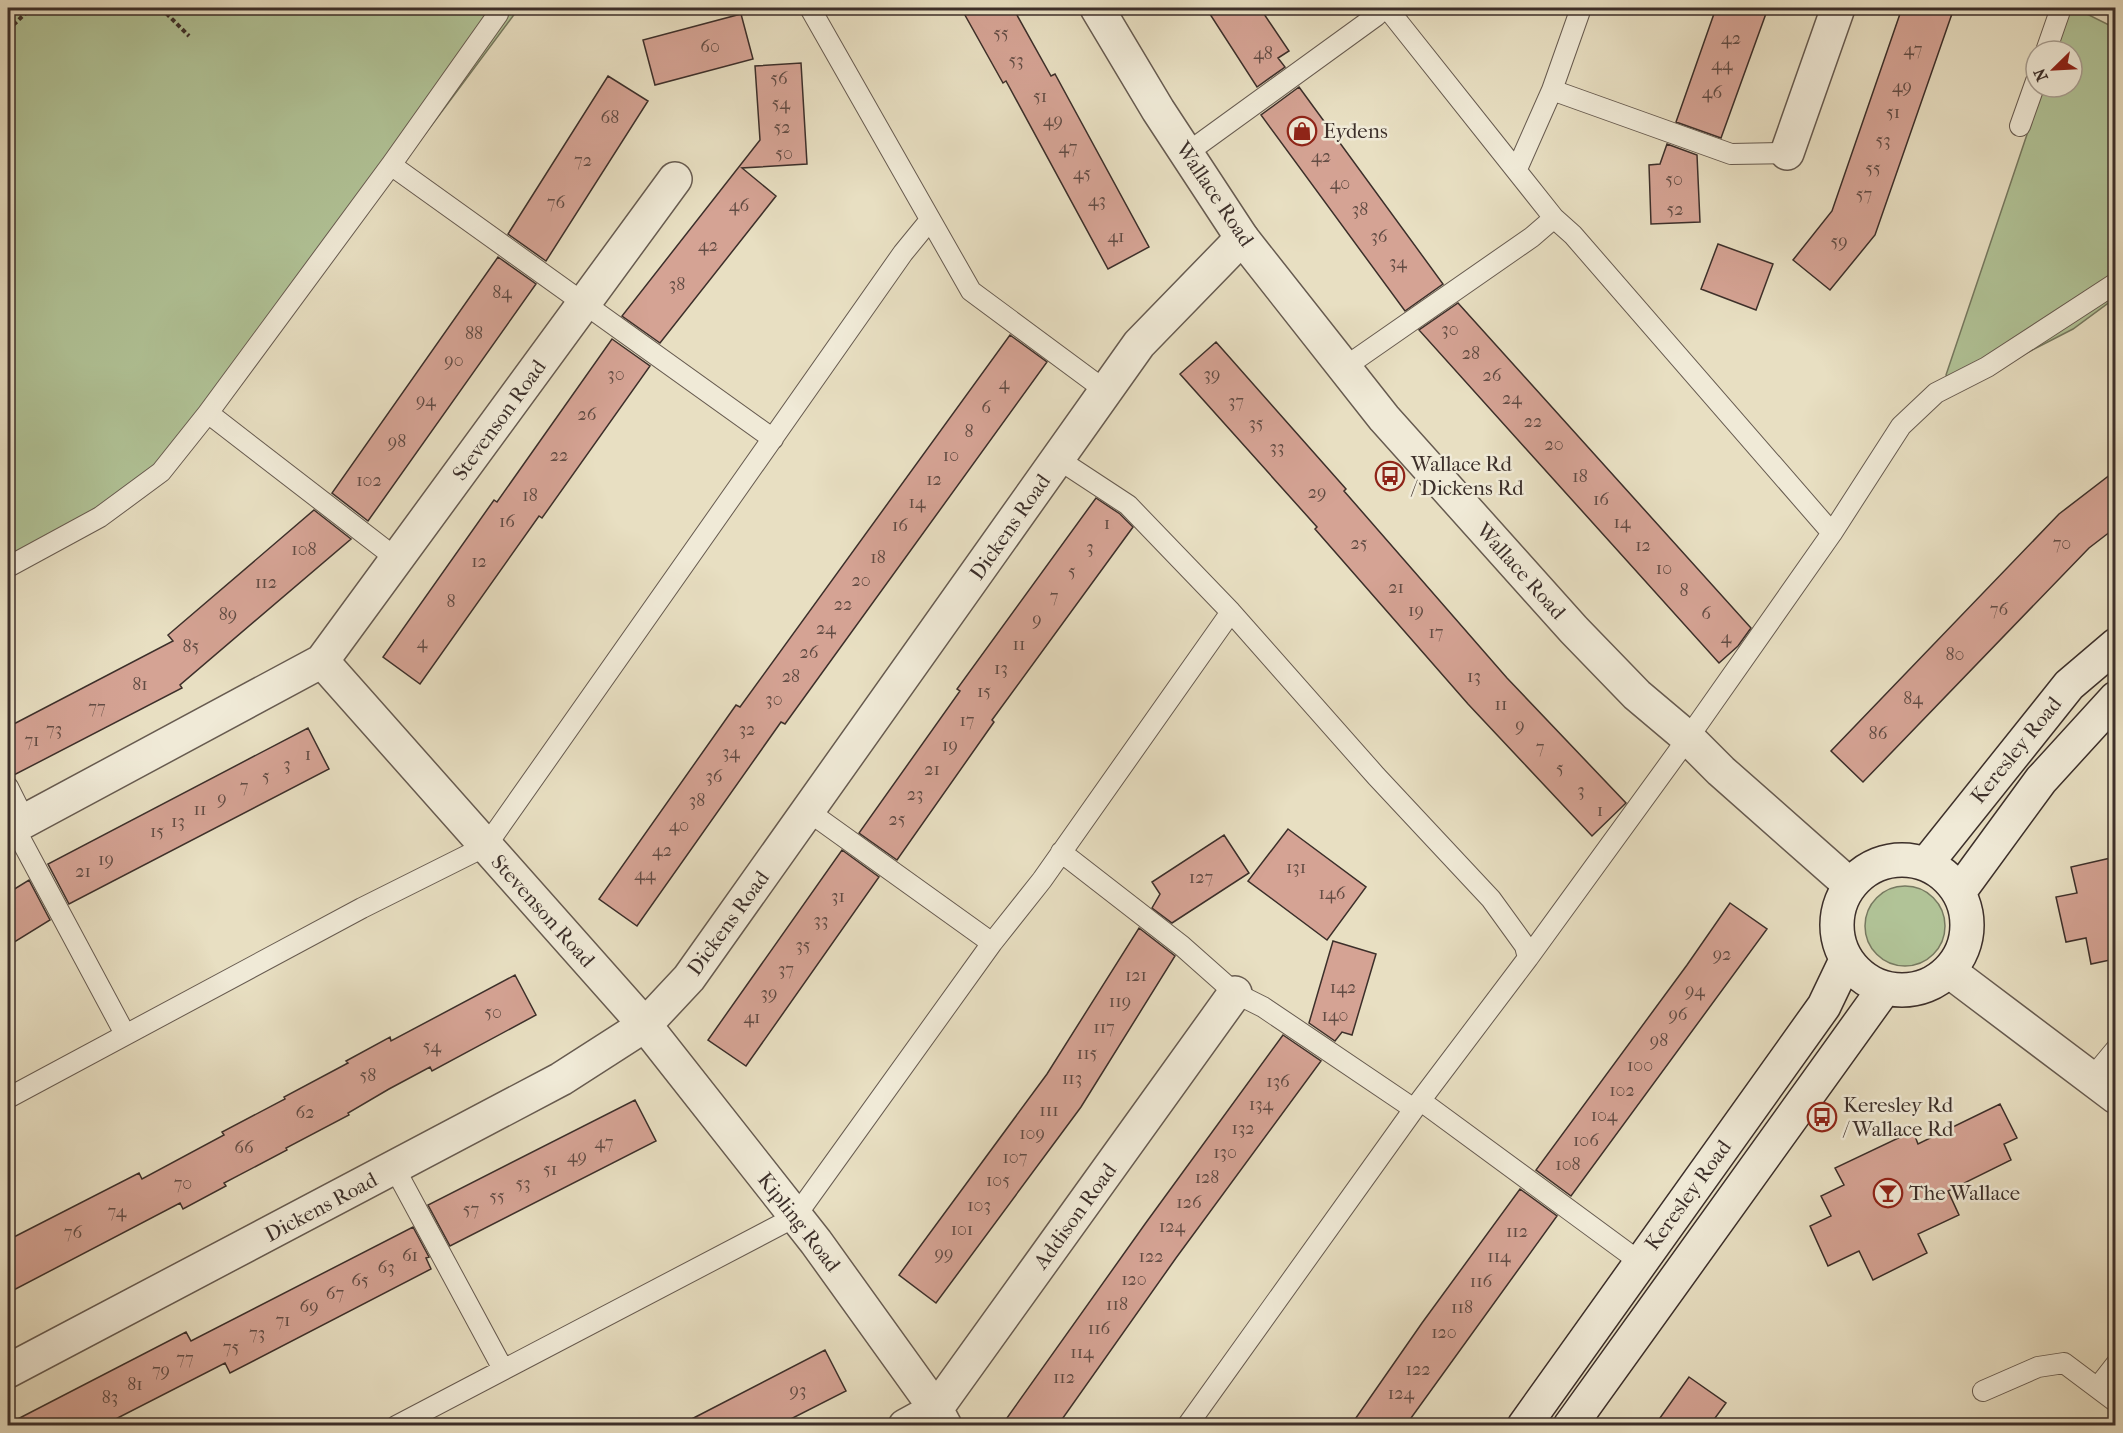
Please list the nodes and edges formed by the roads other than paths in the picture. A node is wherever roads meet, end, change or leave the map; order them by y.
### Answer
1 (810, 8) edge
2 (1097, 8) edge
3 (1386, 8) edge
4 (1581, 8) edge
5 (1838, 8) edge
6 (2061, 8) edge
7 (498, 14) dead end
8 (2050, 39) edge
9 (1552, 90) junction
10 (2030, 99) edge
11 (2020, 126) dead end
12 (1186, 153) junction
13 (1787, 153) joint
14 (391, 165) junction
15 (1517, 170) junction
16 (675, 179) dead end
17 (1554, 218) junction
18 (930, 220) junction
19 (1242, 238) junction
20 (2115, 283) edge
21 (584, 303) junction
22 (1345, 367) junction
23 (1106, 391) junction
24 (208, 413) junction
25 (772, 439) junction
26 (1058, 459) junction
27 (1832, 533) junction
28 (398, 558) junction
29 (8, 567) edge
30 (1231, 612) junction
31 (2115, 645) edge
32 (322, 661) junction
33 (2115, 698) edge
34 (1688, 738) junction
35 (8, 788) edge
36 (808, 811) junction
37 (15, 826) edge
38 (486, 846) junction
39 (1061, 852) junction
40 (1926, 864) junction
41 (1850, 885) junction
42 (1959, 892) junction
43 (992, 943) junction
44 (1528, 958) junction
45 (1846, 960) junction
46 (1949, 971) junction
47 (1884, 989) junction
48 (1234, 993) junction
49 (645, 1025) junction
50 (124, 1034) junction
51 (2115, 1049) edge
52 (2103, 1088) edge
53 (8, 1098) edge
54 (1418, 1105) junction
55 (394, 1169) junction
56 (795, 1217) junction
57 (1640, 1262) junction
58 (2115, 1364) edge
59 (503, 1369) junction
60 (8, 1371) edge
61 (2098, 1387) junction
62 (1983, 1391) dead end
63 (2115, 1402) edge
64 (941, 1417) edge
65 (396, 1425) edge
66 (905, 1425) edge
67 (1187, 1425) edge
68 (1524, 1425) edge
69 (1570, 1425) edge

1 - 18 lane
2 - 12 street, Wallace Road
3 - 12 lane
3 - 15 lane
4 - 9 lane
5 - 13 street
6 - 8 lane
7 - 14 lane
9 - 13 lane
9 - 15 lane
10 - 11 lane
12 - 19 street, Wallace Road
14 - 21 lane
14 - 24 lane
15 - 17 lane
16 - 21 street, Stevenson Road
17 - 22 lane
17 - 27 lane
18 - 23 lane
18 - 25 lane
19 - 22 street, Wallace Road
19 - 23 street, Dickens Road
20 - 27 lane
21 - 25 lane
21 - 28 street, Stevenson Road
22 - 34 street, Wallace Road
23 - 26 street, Dickens Road
24 - 28 lane
24 - 29 lane
25 - 38 lane
26 - 30 lane
26 - 36 street, Dickens Road
27 - 34 lane
28 - 32 street, Stevenson Road
30 - 39 lane
30 - 44 lane
31 - 40 street, Keresley Road
32 - 37 street, Stevenson Road
32 - 38 street, Stevenson Road
33 - 42 street, Keresley Road
34 - 41 street, Wallace Road
34 - 44 lane
35 - 37 lane
36 - 43 lane
36 - 49 street, Dickens Road
37 - 50 lane
38 - 49 street, Stevenson Road
38 - 50 lane
39 - 43 lane
39 - 48 lane
40 - 41 street
40 - 42 street
41 - 45 street
42 - 46 street
43 - 56 lane
44 - 54 lane
45 - 47 street
45 - 57 street, Keresley Road
46 - 47 street
46 - 52 street
47 - 69 street, Keresley Road
48 - 54 lane
48 - 64 street, Addison Road
49 - 55 street, Dickens Road
49 - 56 street, Kipling Road
50 - 53 lane
51 - 52 lane
54 - 57 lane
54 - 67 lane
55 - 59 lane
55 - 60 street, Dickens Road
56 - 59 lane
56 - 64 street, Kipling Road
57 - 68 street, Keresley Road
58 - 61 lane
59 - 65 lane
61 - 62 lane
61 - 63 lane
64 - 66 street, Addison Road

